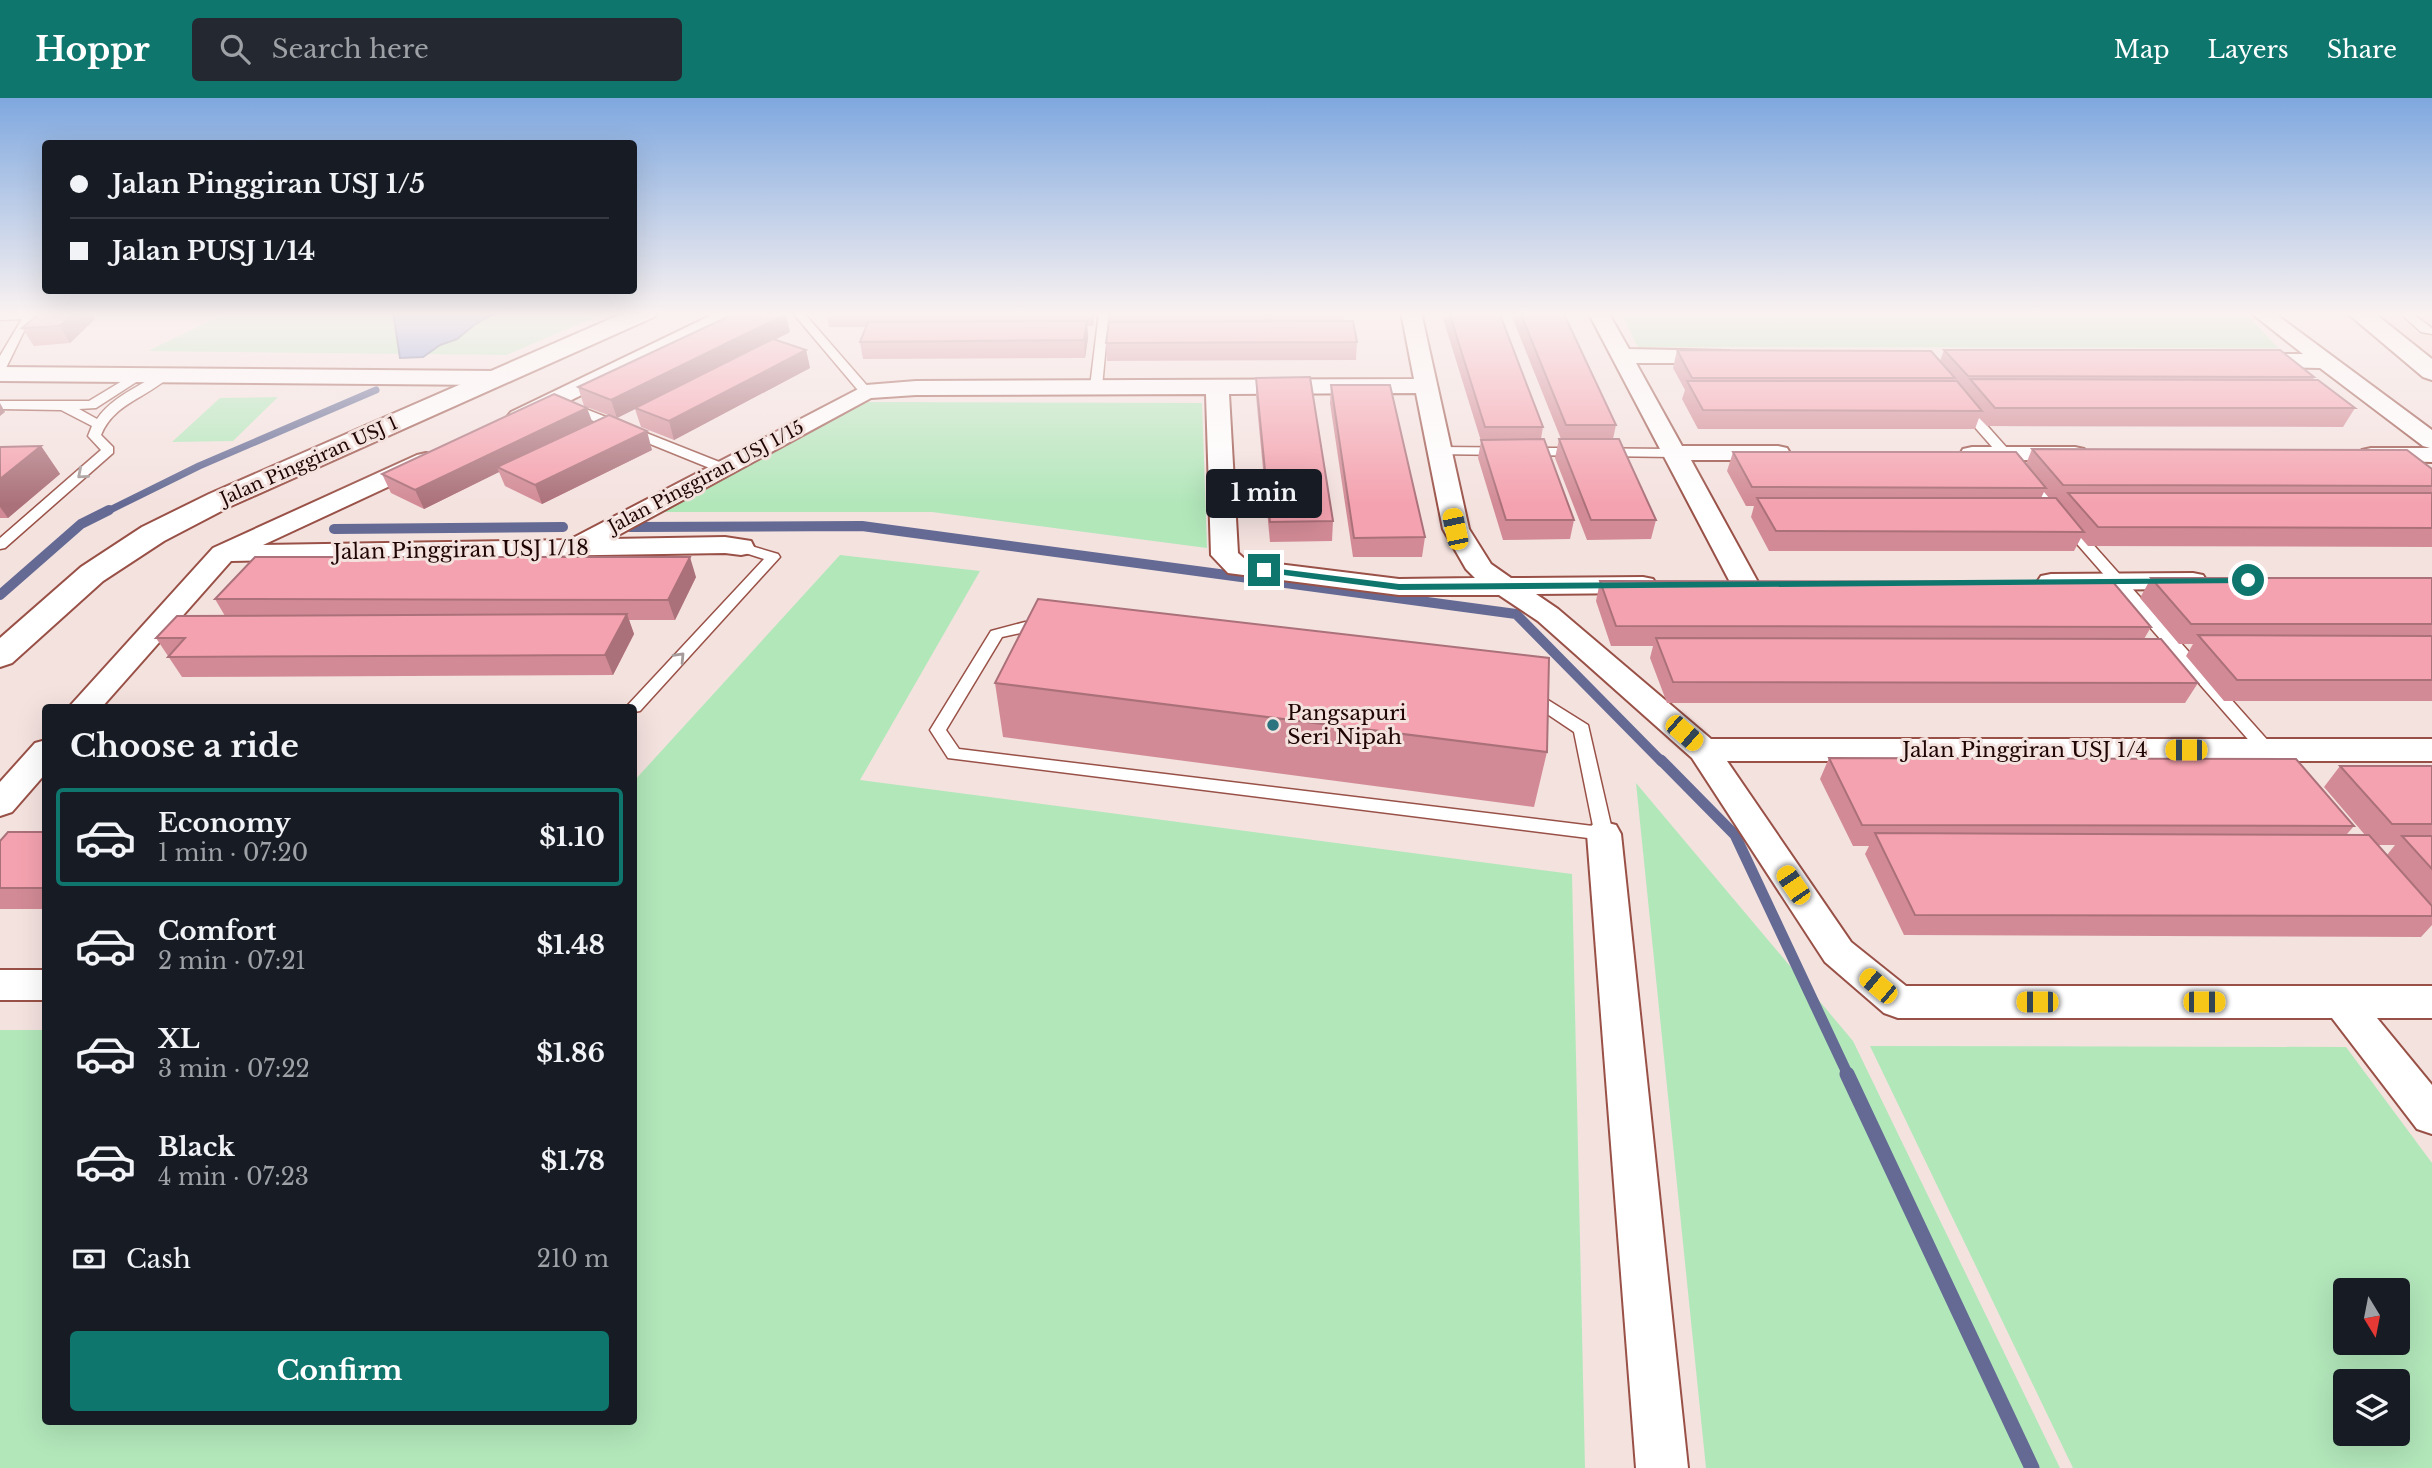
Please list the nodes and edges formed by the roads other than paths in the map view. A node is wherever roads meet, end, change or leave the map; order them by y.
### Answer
1 (136, 376) edge
2 (141, 376) junction
3 (164, 376) junction
4 (500, 376) edge
5 (604, 376) edge
6 (852, 376) edge
7 (1097, 376) edge
8 (1424, 376) edge
9 (1633, 376) edge
10 (2344, 376) edge
11 (495, 378) junction
12 (1426, 386) junction
13 (1096, 387) junction
14 (1217, 387) junction
15 (866, 392) junction
16 (1955, 398) edge
17 (555, 400) junction
18 (0, 405) edge
19 (63, 406) junction
20 (98, 424) junction
21 (493, 429) edge
22 (2432, 441) edge
23 (1439, 451) junction
24 (444, 452) edge
25 (1675, 453) junction
26 (1799, 453) edge
27 (1950, 454) edge
28 (2005, 454) junction
29 (2101, 454) edge
30 (2349, 455) edge
31 (2432, 455) edge
32 (722, 468) junction
33 (3, 539) edge
34 (741, 547) joint
35 (572, 549) junction
36 (223, 554) junction
37 (2213, 581) edge
38 (2020, 582) edge
39 (2116, 582) junction
40 (1745, 584) edge
41 (1666, 585) edge
42 (1507, 586) junction
43 (0, 656) edge
44 (88, 704) edge
45 (637, 704) edge
46 (1703, 750) junction
47 (2432, 750) edge
48 (42, 756) edge
49 (2276, 760) junction
50 (0, 804) edge
51 (1604, 834) junction
52 (0, 985) edge
53 (42, 985) edge
54 (2342, 1002) junction
55 (2432, 1002) edge
56 (2432, 1116) edge
57 (1662, 1468) edge

1 - 2 street
2 - 3 street
2 - 19 lane
3 - 11 street
3 - 20 lane
4 - 11 street, Jalan Pinggiran USJ 1
5 - 17 street
6 - 15 lane
7 - 13 lane
8 - 12 street
9 - 25 street
10 - 22 street
11 - 43 street, Jalan Pinggiran USJ 1
12 - 14 street, Jalan Pinggiran USJ 1/15
12 - 23 street
13 - 14 street, Jalan Pinggiran USJ 1/15
13 - 15 street, Jalan Pinggiran USJ 1/15
14 - 42 street
15 - 32 street, Jalan Pinggiran USJ 1/15
16 - 28 lane
17 - 21 street
17 - 32 lane
18 - 19 lane
19 - 20 lane
20 -> 33 lane
23 - 25 lane
23 - 42 street
24 - 36 street
25 - 26 street
25 - 40 street
27 - 28 street
28 - 29 street
28 - 39 lane
30 - 31 street
32 - 35 street, Jalan Pinggiran USJ 1/15
34 - 35 street, Jalan Pinggiran USJ 1/18
45 -> 34 lane
35 - 36 street, Jalan Pinggiran USJ 1/18
36 - 44 street
37 - 39 street
38 - 39 street
39 - 49 lane
41 - 42 street
42 - 46 street
46 - 49 street, Jalan Pinggiran USJ 1/4
46 - 54 street
47 - 49 street, Jalan Pinggiran USJ 1/4
48 - 50 street
51 - 51 lane
51 - 57 street
52 - 53 street
54 - 55 street
54 - 56 street

